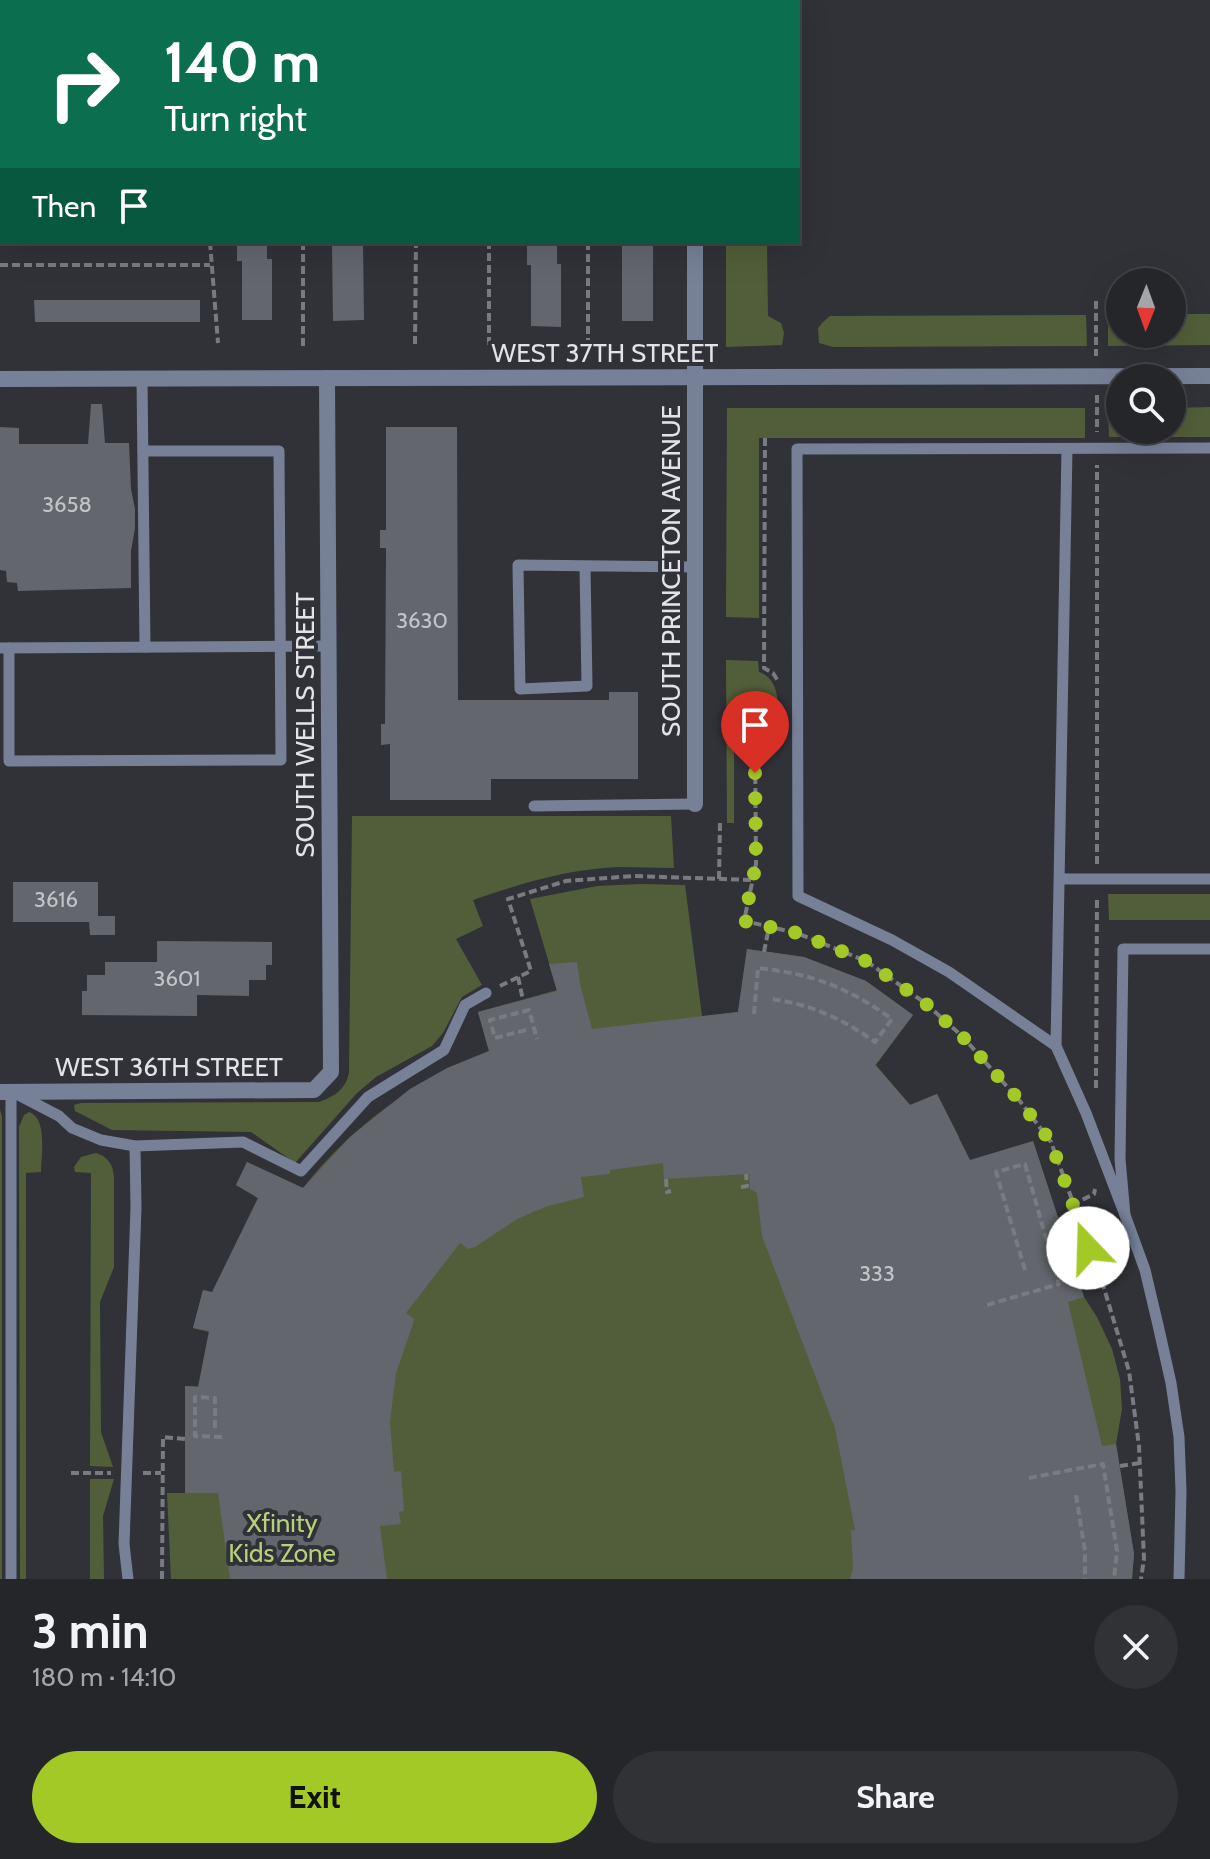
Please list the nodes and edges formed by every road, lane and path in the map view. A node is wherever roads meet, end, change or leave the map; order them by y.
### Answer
1 (210, 244) edge
2 (303, 244) edge
3 (416, 244) edge
4 (489, 244) edge
5 (588, 244) edge
6 (695, 244) edge
7 (0, 265) edge
8 (210, 265) junction
9 (1096, 301) dead end
10 (218, 343) dead end
11 (415, 344) dead end
12 (489, 345) dead end
13 (588, 345) dead end
14 (303, 346) dead end
15 (1096, 356) dead end
16 (1210, 376) edge
17 (694, 377) junction
18 (142, 378) junction
19 (327, 378) junction
20 (0, 379) edge
21 (1097, 395) dead end
22 (765, 438) dead end
23 (1097, 448) junction
24 (1210, 448) edge
25 (1067, 449) junction
26 (143, 451) junction
27 (585, 566) junction
28 (695, 567) junction
29 (280, 646) junction
30 (328, 646) junction
31 (145, 647) junction
32 (5, 648) edge
33 (782, 689) dead end
34 (782, 729) dead end
35 (695, 804) joint
36 (534, 806) dead end
37 (720, 823) dead end
38 (1097, 867) dead end
39 (719, 879) junction
40 (1061, 879) junction
41 (1210, 879) edge
42 (753, 880) junction
43 (1097, 893) dead end
44 (769, 927) junction
45 (1210, 949) edge
46 (764, 952) dead end
47 (518, 977) junction
48 (486, 993) joint
49 (771, 999) dead end
50 (523, 1000) dead end
51 (754, 1014) dead end
52 (526, 1030) dead end
53 (537, 1039) dead end
54 (1056, 1046) junction
55 (331, 1072) joint
56 (6, 1092) edge
57 (1096, 1093) dead end
58 (135, 1146) junction
59 (746, 1174) dead end
60 (666, 1179) dead end
61 (1095, 1180) dead end
62 (741, 1187) dead end
63 (671, 1191) dead end
64 (1072, 1205) junction
65 (1125, 1215) junction
66 (1097, 1269) junction
67 (1025, 1270) dead end
68 (1076, 1275) dead end
69 (987, 1305) dead end
70 (215, 1428) dead end
71 (224, 1437) dead end
72 (185, 1439) dead end
73 (1140, 1463) junction
74 (1120, 1466) dead end
75 (1029, 1478) dead end
76 (1076, 1495) dead end
77 (11, 1579) edge
78 (128, 1579) edge
79 (162, 1579) edge
80 (1085, 1579) edge
81 (1114, 1579) edge
82 (1141, 1579) edge
83 (1179, 1579) edge

1 - 8 path
2 - 14 path
3 - 11 path
4 - 12 path
5 - 13 path
6 - 17 street, SOUTH PRINCETON AVENUE
7 - 8 path
8 - 10 path
9 - 15 path
16 - 17 street, WEST 37TH STREET
17 - 19 street, WEST 37TH STREET
17 - 28 street, SOUTH PRINCETON AVENUE
18 - 19 street, WEST 37TH STREET
18 - 20 street, WEST 37TH STREET
18 - 26 lane
19 - 30 street, SOUTH WELLS STREET
21 - 23 path
22 - 33 path
23 - 24 lane
23 - 25 lane
23 - 38 path
25 - 40 lane
25 - 54 lane
26 - 29 lane
26 - 31 lane
27 - 27 lane
27 - 28 lane
28 - 35 street, SOUTH PRINCETON AVENUE
29 - 30 lane
29 - 31 lane
29 - 32 lane
30 - 55 street, SOUTH WELLS STREET
31 - 32 lane
34 - 42 path
35 - 36 lane
37 - 39 path
39 - 42 path
39 - 47 path
40 - 41 lane
40 - 54 lane
42 - 44 path
43 - 57 path
44 - 46 path
44 - 64 path
45 - 65 lane
47 - 48 path
47 - 50 path
48 - 58 lane
49 - 51 path
52 - 53 path
54 - 65 lane
55 - 56 street, WEST 36TH STREET
56 - 58 lane
56 - 77 lane
58 - 78 lane
59 - 62 path
60 - 63 path
61 - 64 path
64 - 66 path
65 - 83 lane
66 - 68 path
66 - 73 path
67 - 69 path
70 - 71 path
72 - 79 path
73 - 74 path
73 - 82 path
75 - 81 path
76 - 80 path

